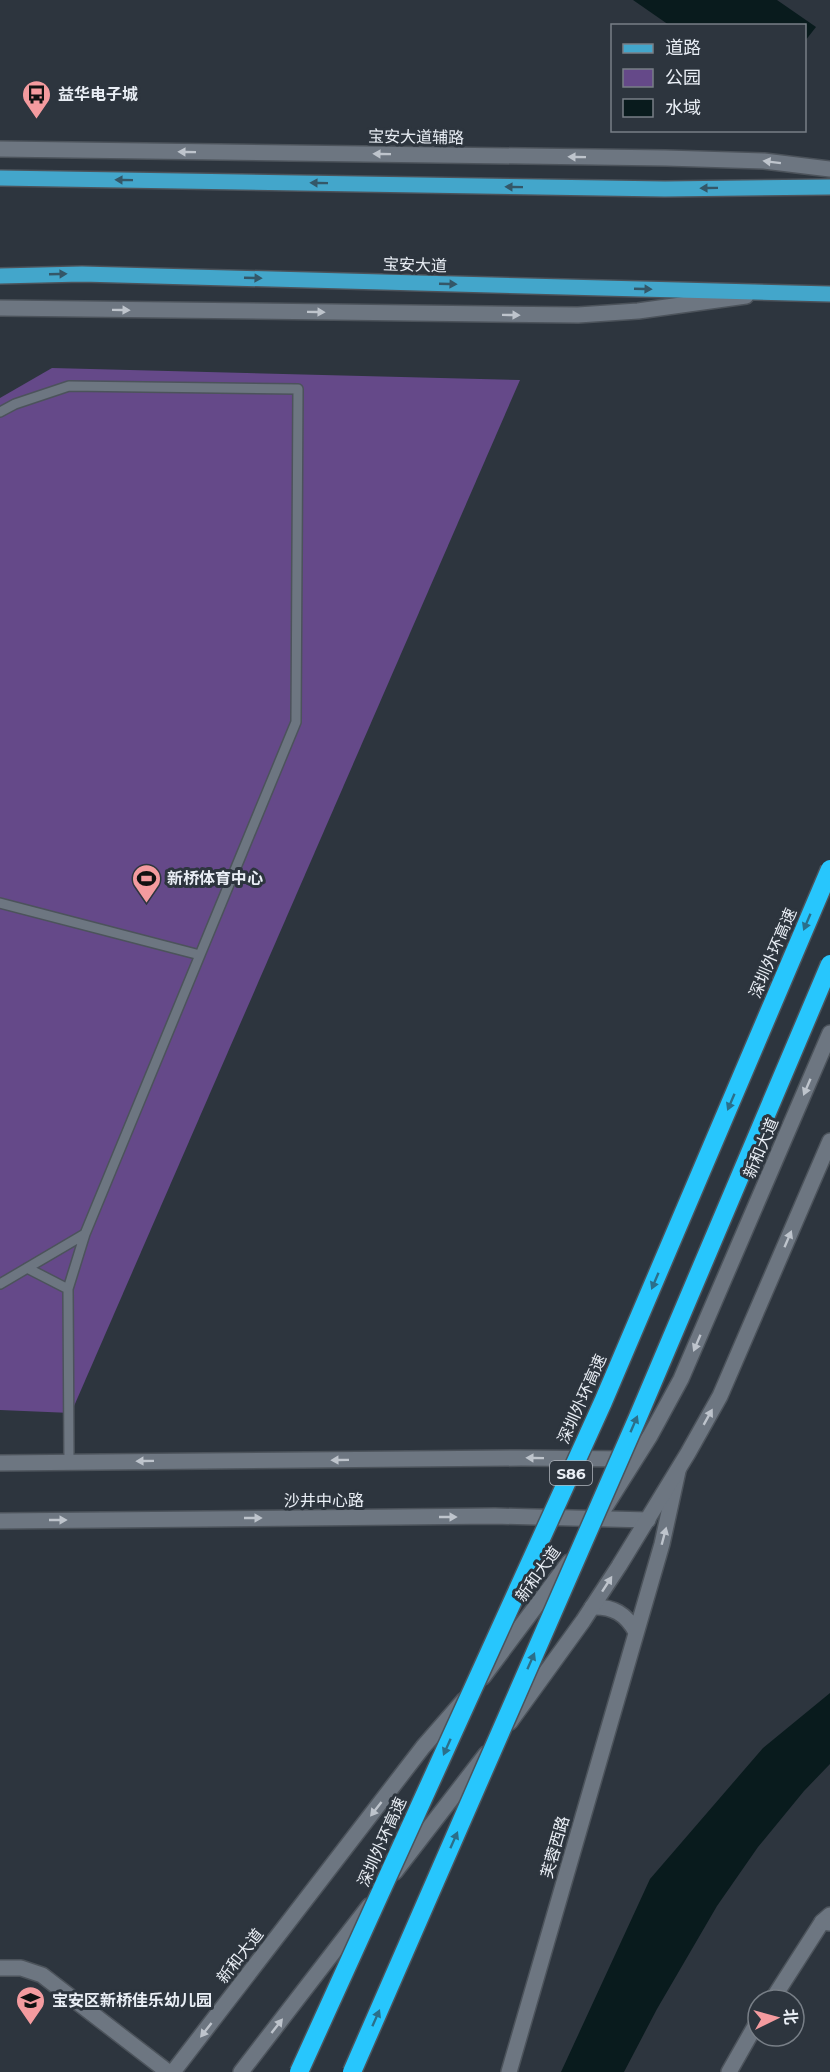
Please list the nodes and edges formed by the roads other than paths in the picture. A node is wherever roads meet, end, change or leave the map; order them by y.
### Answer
1 (0, 149) edge
2 (830, 169) edge
3 (0, 178) edge
4 (830, 187) edge
5 (0, 276) edge
6 (772, 293) junction
7 (830, 294) edge
8 (0, 308) edge
9 (0, 412) edge
10 (830, 868) edge
11 (0, 903) edge
12 (200, 955) junction
13 (830, 963) edge
14 (830, 1033) edge
15 (830, 1141) edge
16 (85, 1234) junction
17 (27, 1268) junction
18 (0, 1284) edge
19 (68, 1289) junction
20 (636, 1459) junction
21 (69, 1462) junction
22 (0, 1463) edge
23 (679, 1468) junction
24 (598, 1519) junction
25 (648, 1520) junction
26 (0, 1521) edge
27 (592, 1607) junction
28 (636, 1632) junction
29 (827, 1920) edge
30 (0, 1968) edge
31 (780, 1988) edge
32 (746, 2042) edge
33 (168, 2072) edge
34 (173, 2072) edge
35 (241, 2072) edge
36 (299, 2072) edge
37 (352, 2072) edge
38 (509, 2072) edge
39 (729, 2072) edge

2 -> 1 main road, 宝安大道辅路
4 -> 3 main road
5 -> 6 main road, 宝安大道
6 - 7 main road, 宝安大道
8 -> 6 main road
9 - 12 lane
10 -> 36 highway, 深圳外环高速 / S86, bridge
11 - 12 lane
12 - 16 lane
37 -> 13 highway, S86, bridge
14 -> 20 main road, 新和大道
23 -> 15 main road
16 - 17 lane
16 - 19 lane
17 - 18 lane
17 - 19 lane
19 - 21 lane
20 -> 21 main road
20 - 24 main road, 新和大道
21 - 22 main road
23 - 25 main road
28 -> 23 main road, 芙蓉西路
24 - 25 main road, 沙井中心路
26 -> 24 main road, 沙井中心路
24 -> 34 main road, 新和大道
27 -> 25 main road
27 - 28 main road
35 -> 27 main road
28 - 38 main road, 芙蓉西路
29 - 31 main road
30 - 33 main road
32 - 39 main road

